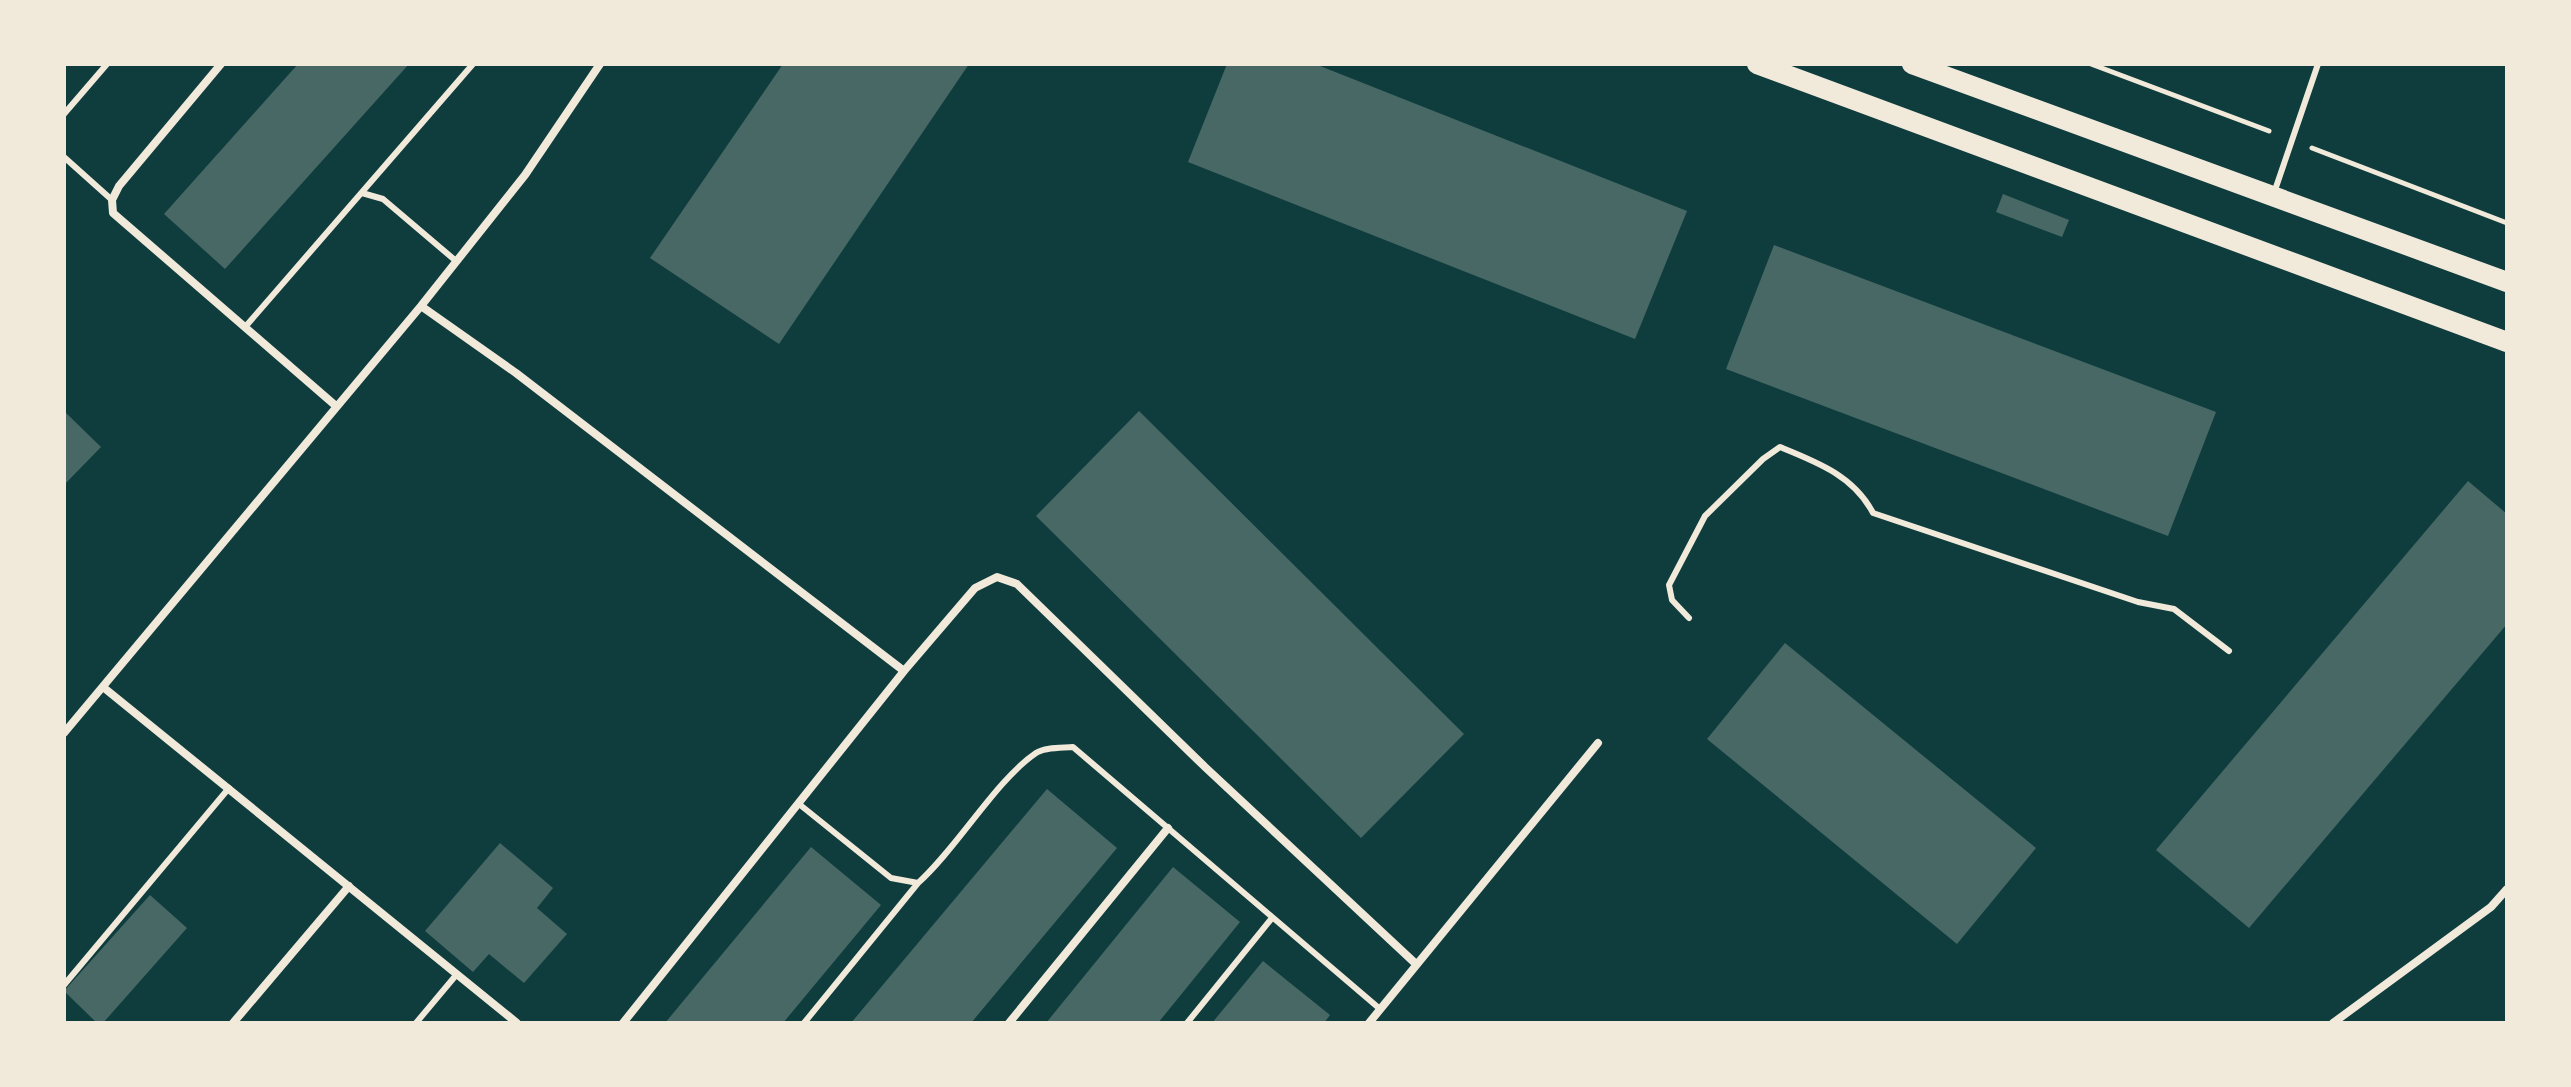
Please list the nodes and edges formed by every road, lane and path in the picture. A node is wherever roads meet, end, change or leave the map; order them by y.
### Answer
1 (107, 64) edge
2 (221, 64) edge
3 (473, 64) edge
4 (600, 64) edge
5 (1757, 64) edge
6 (1912, 64) edge
7 (2318, 64) edge
8 (64, 114) edge
9 (64, 157) edge
10 (362, 193) junction
11 (2273, 197) junction
12 (112, 200) junction
13 (456, 261) junction
14 (2507, 282) edge
15 (421, 306) junction
16 (246, 326) junction
17 (2507, 342) edge
18 (336, 406) junction
19 (1689, 618) dead end
20 (2229, 651) dead end
21 (904, 671) junction
22 (103, 687) junction
23 (64, 733) edge
24 (1598, 743) dead end
25 (229, 788) junction
26 (799, 804) junction
27 (1168, 828) junction
28 (918, 883) junction
29 (349, 886) junction
30 (2507, 889) edge
31 (1272, 918) junction
32 (1416, 964) junction
33 (457, 974) junction
34 (64, 985) edge
35 (1380, 1009) junction
36 (233, 1023) edge
37 (416, 1023) edge
38 (517, 1023) edge
39 (623, 1023) edge
40 (804, 1023) edge
41 (1009, 1023) edge
42 (1187, 1023) edge
43 (1369, 1023) edge
44 (2333, 1023) edge

1 - 8 lane
2 - 12 street
3 - 10 lane
4 - 13 street
5 - 17 main road
6 - 11 main road
7 - 11 lane
9 - 12 lane
10 - 13 lane
10 - 16 lane
11 - 14 main road
12 - 16 street
13 - 15 street
15 - 18 street
15 - 21 street
16 - 18 street
18 - 22 street
19 - 20 lane
21 - 26 street
21 - 32 street
22 - 23 street
22 - 25 street
24 - 32 street
25 - 29 street
25 - 34 lane
26 - 28 lane
26 - 39 street
27 - 28 lane
27 - 31 lane
27 - 41 street
28 - 40 lane
29 - 33 street
29 - 36 street
30 - 44 street
31 - 35 lane
31 - 42 lane
32 - 35 street
33 - 37 lane
33 - 38 street
35 - 43 street

